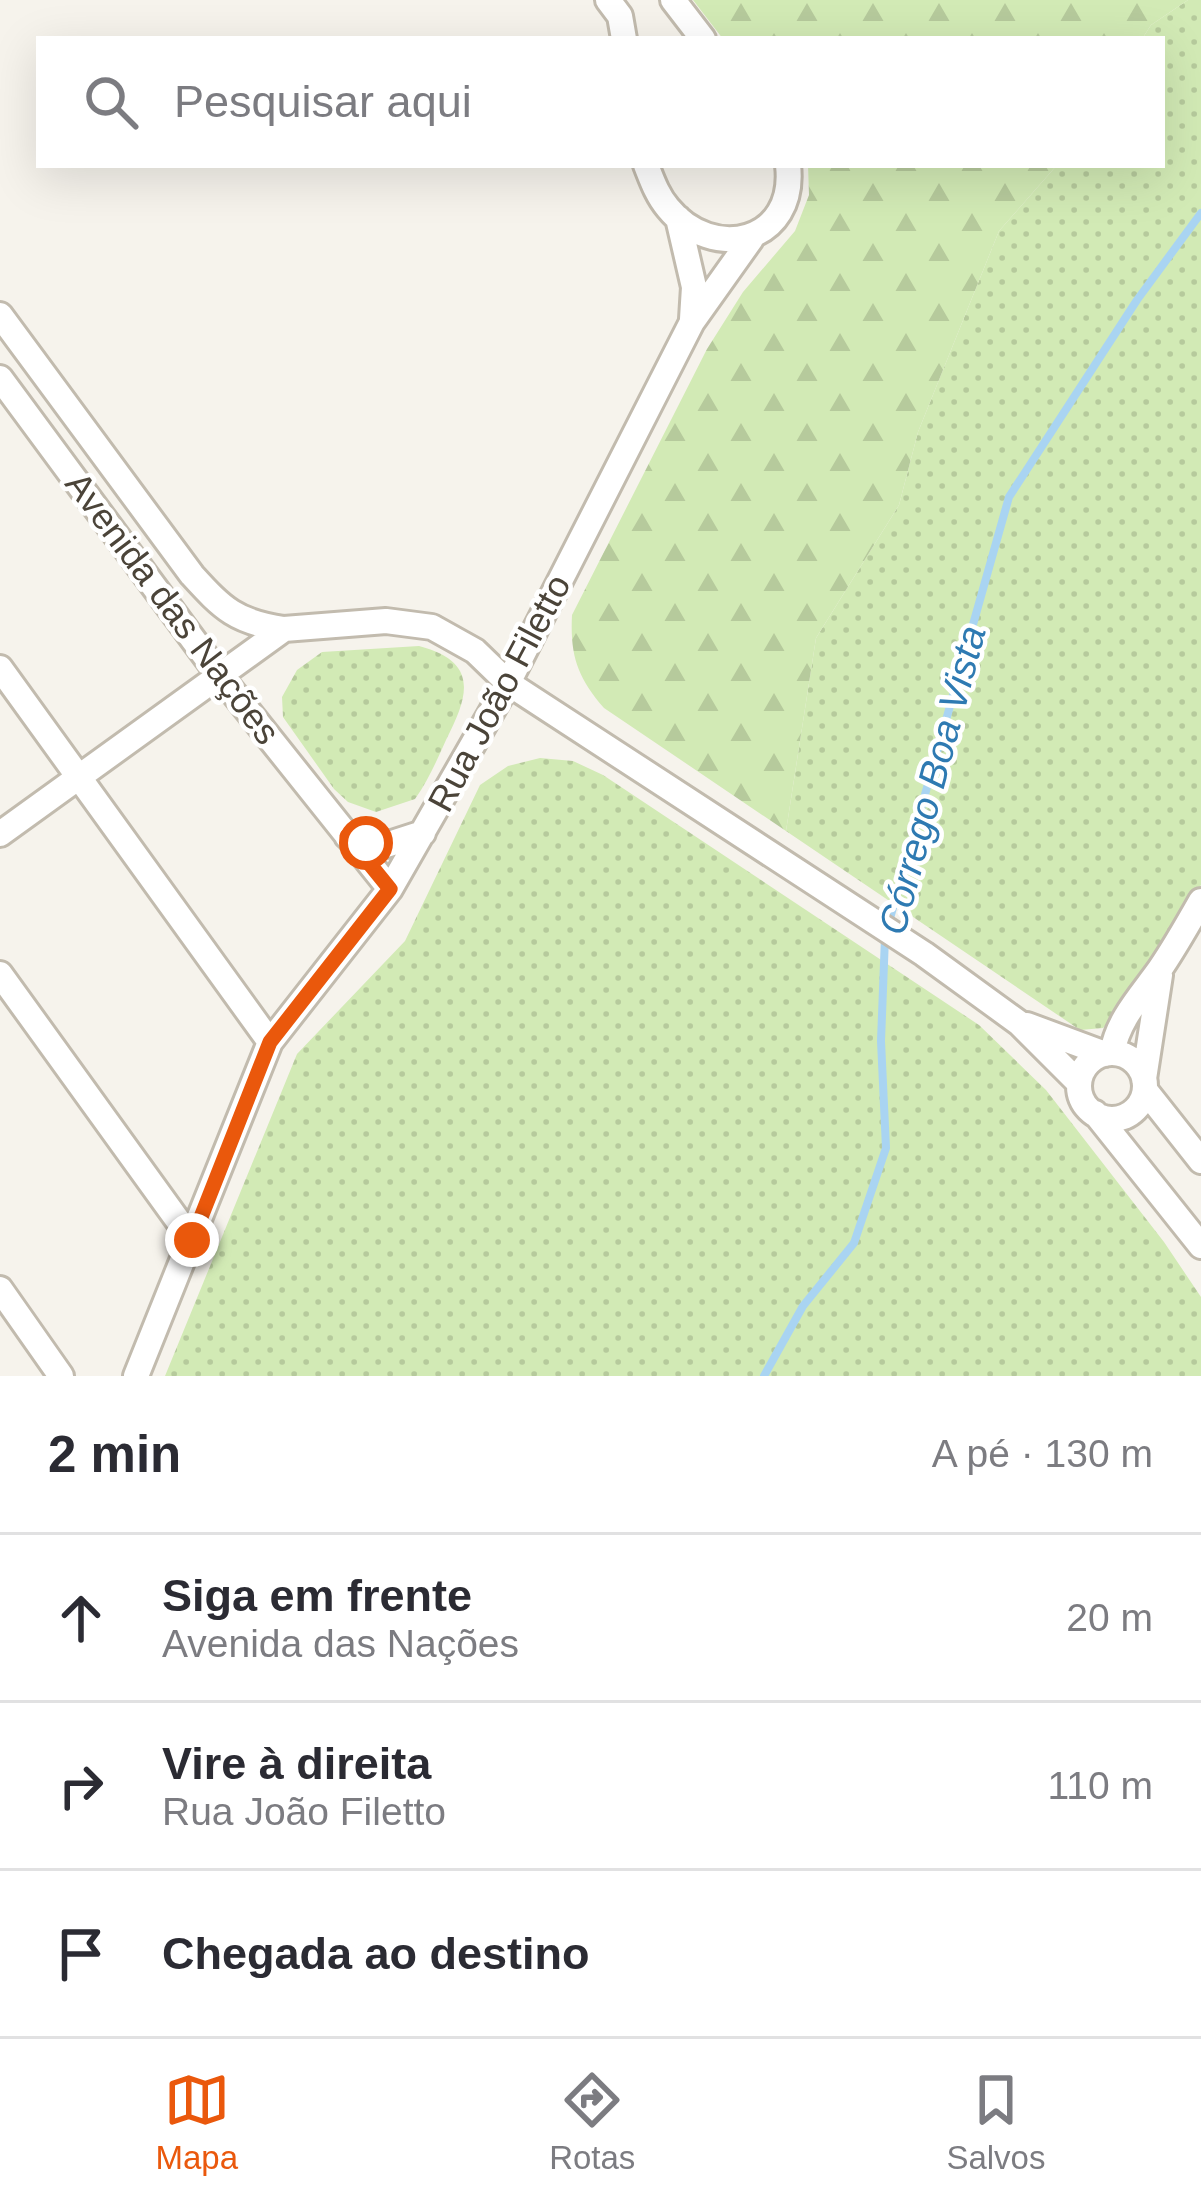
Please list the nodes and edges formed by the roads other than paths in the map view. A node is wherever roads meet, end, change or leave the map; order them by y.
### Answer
1 (608, 0) edge
2 (673, 0) edge
3 (623, 36) edge
4 (701, 36) edge
5 (647, 168) edge
6 (788, 168) edge
7 (677, 216) junction
8 (751, 239) junction
9 (0, 315) edge
10 (692, 322) junction
11 (0, 378) edge
12 (284, 628) junction
13 (0, 668) edge
14 (220, 676) junction
15 (508, 683) junction
16 (79, 777) junction
17 (423, 833) junction
18 (0, 834) edge
19 (347, 836) junction
20 (390, 889) junction
21 (1201, 901) edge
22 (1162, 967) junction
23 (0, 974) edge
24 (1019, 1022) junction
25 (270, 1042) junction
26 (1108, 1053) junction
27 (1079, 1083) junction
28 (1145, 1085) junction
29 (1095, 1114) junction
30 (1201, 1161) edge
31 (192, 1240) junction
32 (1201, 1246) edge
33 (0, 1288) edge
34 (61, 1376) edge
35 (136, 1376) edge

1 - 3 street
2 - 4 street
5 - 7 street
6 - 8 street, Rua João Filetto
7 - 8 street
7 - 10 street
8 - 10 street, Rua João Filetto
9 - 12 street, Avenida das Nações
10 - 15 street, Rua João Filetto
11 - 14 street, Avenida das Nações
12 - 14 street
12 - 15 street
13 - 16 street
14 - 16 street
14 - 19 street, Avenida das Nações
15 - 17 street, Rua João Filetto
15 - 24 street
16 - 18 street
16 - 25 street
17 - 19 street
17 - 20 street, Rua João Filetto
19 - 20 street, Avenida das Nações
20 - 25 street, Rua João Filetto
21 - 22 street
22 - 26 street
22 - 28 street
23 - 31 street
24 - 26 street
24 - 27 street
25 - 31 street, Rua João Filetto
26 - 27 street
26 - 28 street
27 - 29 street
28 - 29 street
28 - 30 street
29 - 32 street
31 - 35 street, Rua João Filetto
33 - 34 street

